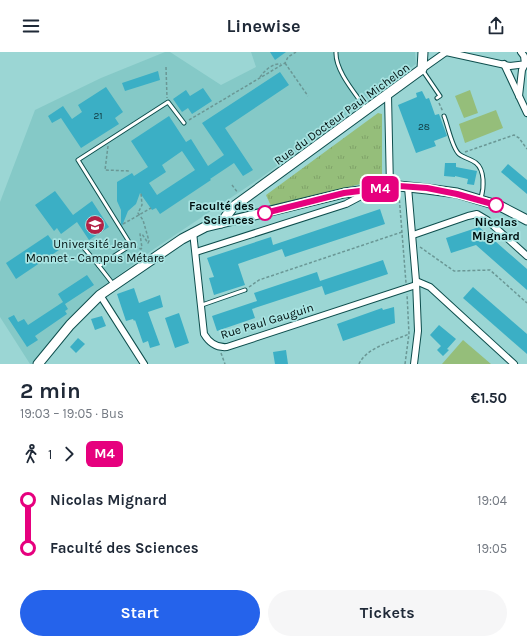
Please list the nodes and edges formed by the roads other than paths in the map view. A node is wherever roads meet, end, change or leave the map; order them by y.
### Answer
1 (336, 52) edge
2 (423, 52) edge
3 (446, 52) edge
4 (521, 52) edge
5 (504, 64) junction
6 (526, 64) edge
7 (422, 69) junction
8 (388, 95) junction
9 (519, 96) junction
10 (437, 98) road end
11 (367, 110) junction
12 (527, 113) edge
13 (444, 116) road end
14 (184, 124) road end
15 (399, 187) junction
16 (369, 190) junction
17 (242, 198) junction
18 (481, 200) junction
19 (235, 219) junction
20 (527, 220) edge
21 (221, 223) junction
22 (194, 232) junction
23 (413, 235) junction
24 (84, 248) dead end
25 (196, 252) junction
26 (527, 256) edge
27 (99, 266) junction
28 (416, 283) junction
29 (114, 285) junction
30 (245, 290) road end
31 (100, 295) junction
32 (202, 306) junction
33 (38, 364) edge
34 (144, 364) edge
35 (414, 364) edge
36 (514, 364) edge

1 - 11 lane
2 - 7 street
3 - 5 street, Rue du Docteur Paul Michelon
3 - 7 street, Rue du Docteur Paul Michelon
4 - 6 street
5 - 6 street, Rue du Docteur Paul Michelon
5 - 9 street
6 - 9 street
7 - 8 street, Rue du Docteur Paul Michelon
7 - 10 lane
8 - 11 street, Rue du Docteur Paul Michelon
8 - 15 street
9 - 12 street
11 - 17 street, Rue du Docteur Paul Michelon
13 - 18 lane
14 - 27 lane
15 - 16 street
15 - 18 street
15 - 23 street
16 - 19 street
16 - 25 street
17 - 19 street, Rue du Docteur Paul Michelon
17 - 21 street, Rue du Docteur Paul Michelon
18 - 20 street
19 - 21 street
21 - 22 street
22 - 25 street, Rue Paul Gauguin
22 - 29 street
23 - 26 street
23 - 28 street
24 - 27 lane
25 - 32 street, Rue Paul Gauguin
27 - 29 lane
28 - 32 street, Rue Paul Gauguin
28 - 35 street
28 - 36 street
29 - 31 street
30 - 32 lane
31 - 33 street
31 - 34 street

